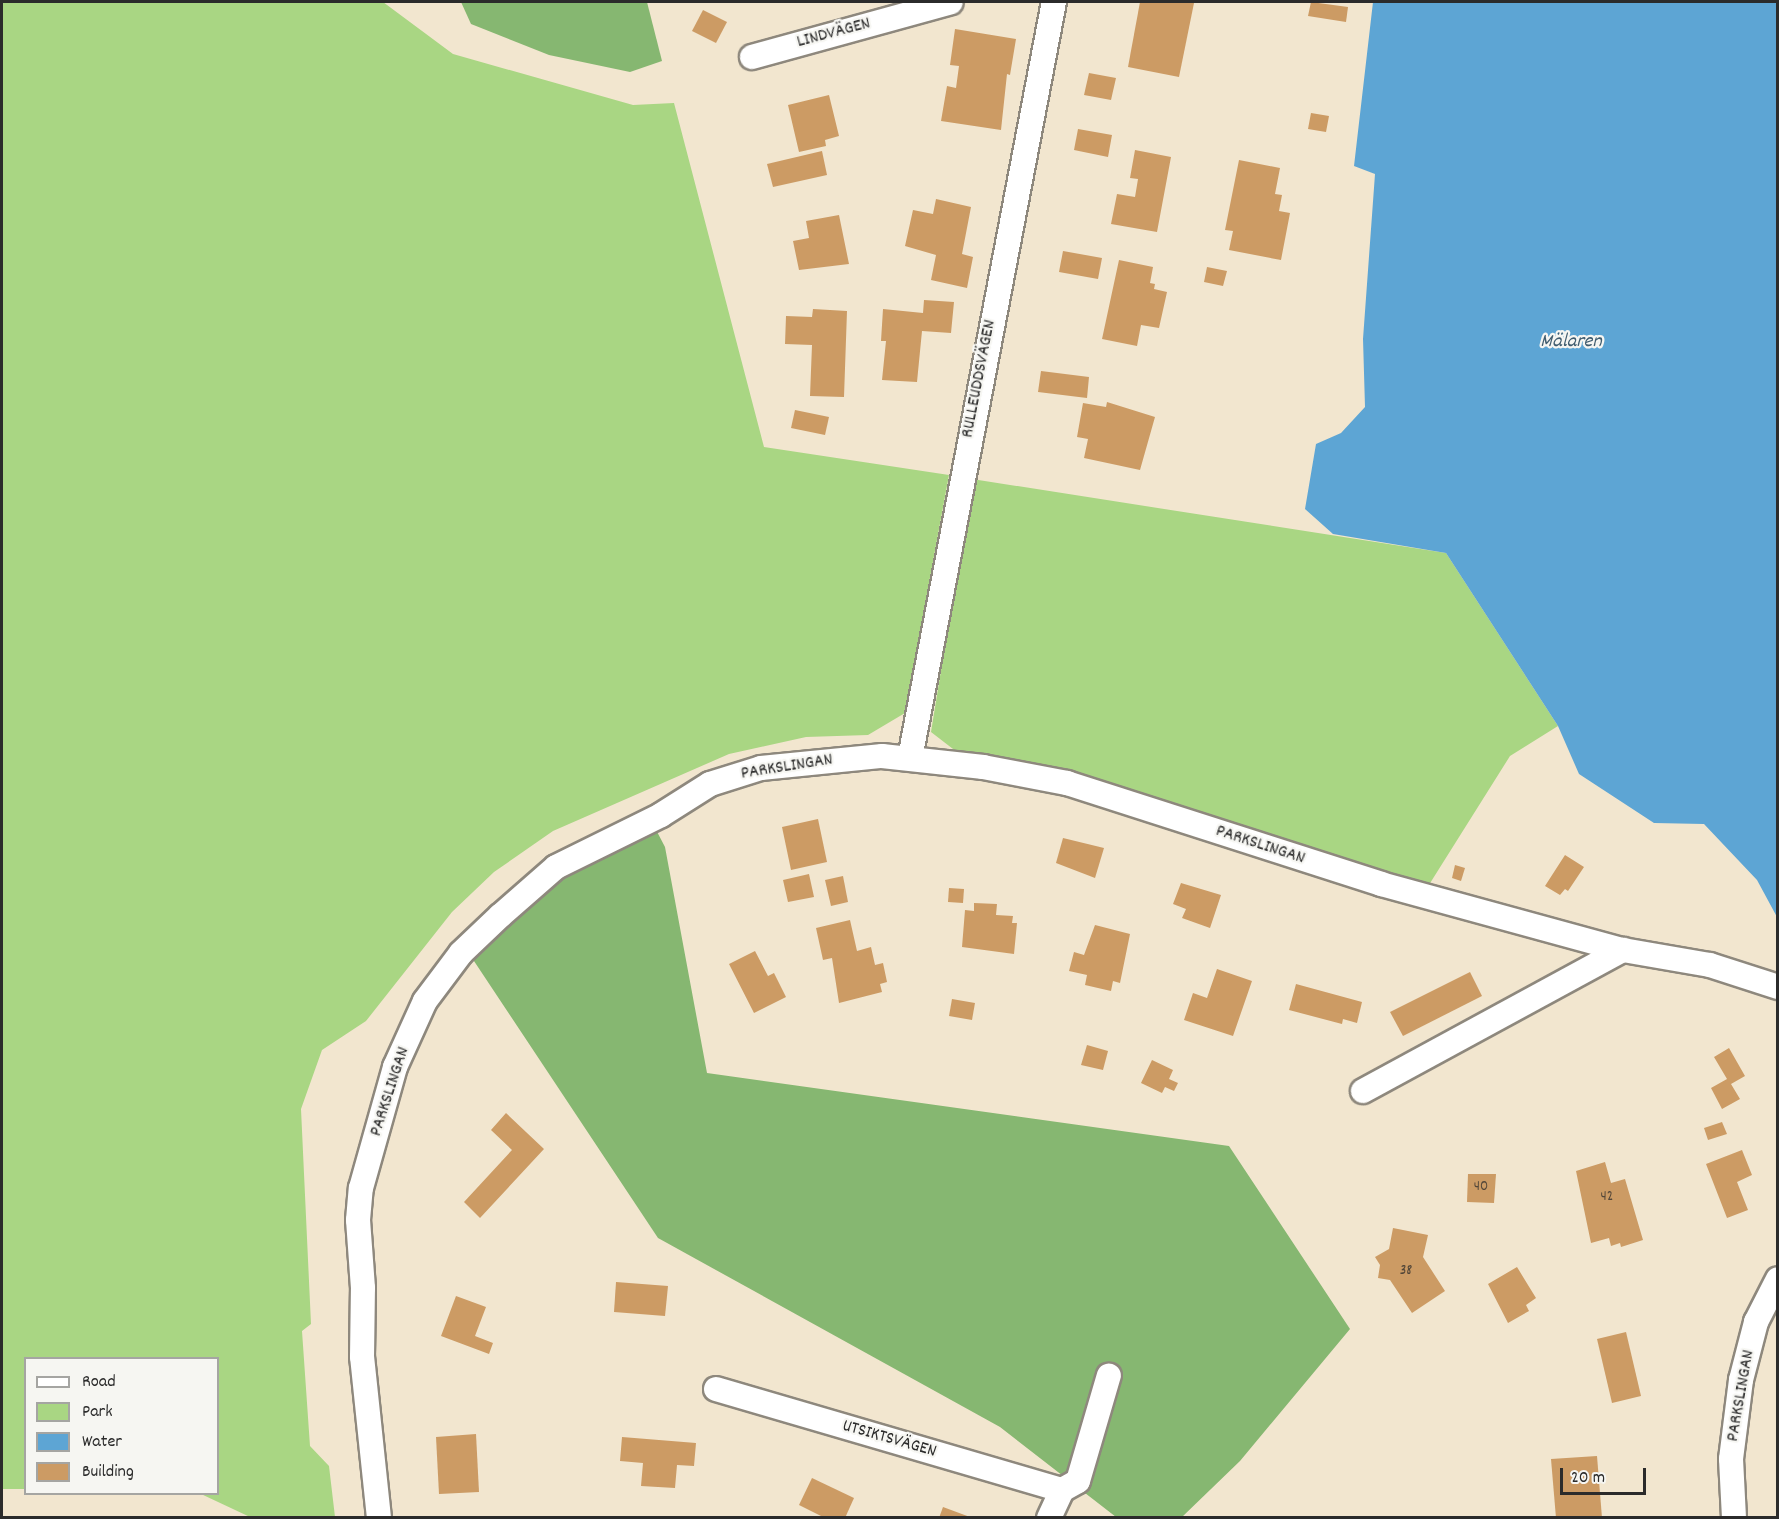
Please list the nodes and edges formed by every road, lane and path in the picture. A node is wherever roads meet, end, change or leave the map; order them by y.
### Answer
1 (951, 2) edge
2 (1054, 2) edge
3 (752, 57) dead end
4 (910, 758) junction
5 (1623, 950) junction
6 (1778, 987) edge
7 (1363, 1091) dead end
8 (1778, 1279) edge
9 (1109, 1375) dead end
10 (716, 1389) dead end
11 (1062, 1490) junction
12 (379, 1518) edge
13 (1049, 1518) edge
14 (1734, 1518) edge

1 - 3 street, LINDVÄGEN
2 - 4 street, RULLEUDDSVÄGEN
4 - 5 street, PARKSLINGAN
4 - 12 street, PARKSLINGAN
5 - 6 street, PARKSLINGAN
5 - 7 street
8 - 14 street, PARKSLINGAN
9 - 11 street
10 - 11 street, UTSIKTSVÄGEN
11 - 13 street

